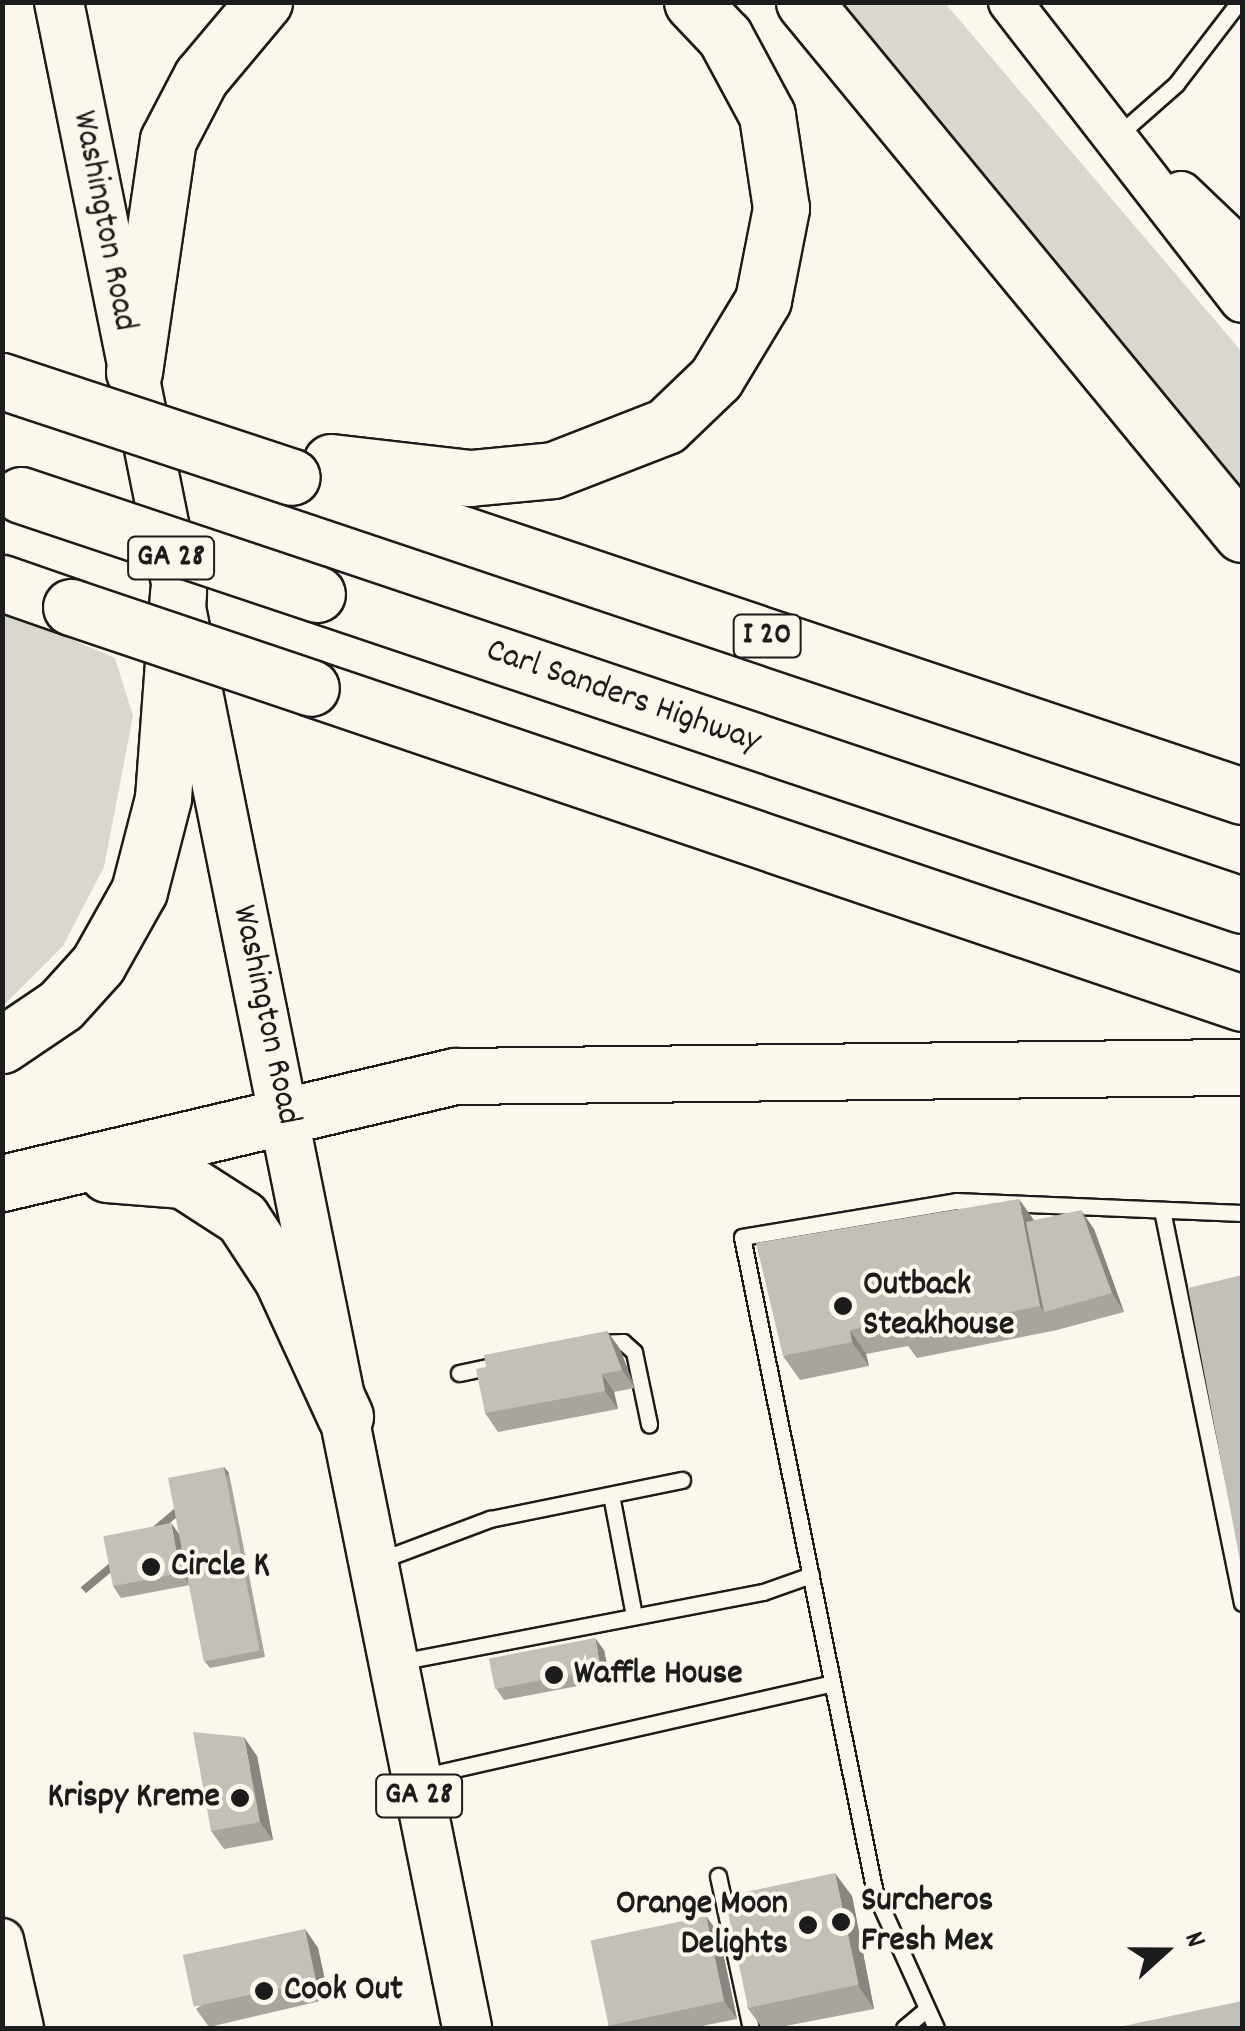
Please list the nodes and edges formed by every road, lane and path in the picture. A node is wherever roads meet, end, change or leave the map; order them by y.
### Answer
1 (59, 2) edge
2 (264, 2) edge
3 (692, 2) edge
4 (804, 2) edge
5 (1010, 2) edge
6 (1239, 2) edge
7 (1118, 136) junction
8 (1242, 250) edge
9 (1242, 301) edge
10 (134, 372) junction
11 (23, 388) edge
12 (289, 464) junction
13 (12, 492) edge
14 (1242, 534) edge
15 (2, 583) edge
16 (178, 592) junction
17 (1242, 796) edge
18 (1242, 904) edge
19 (1242, 1004) edge
20 (2, 1045) edge
21 (1242, 1067) edge
22 (285, 1113) junction
23 (2, 1182) edge
24 (2, 1200) edge
25 (1162, 1210) junction
26 (1242, 1213) edge
27 (570, 1349) edge
28 (515, 1361) edge
29 (460, 1373) dead end
30 (346, 1416) junction
31 (649, 1424) dead end
32 (682, 1480) dead end
33 (611, 1494) junction
34 (374, 1562) junction
35 (810, 1575) junction
36 (1242, 1603) edge
37 (634, 1616) junction
38 (395, 1662) junction
39 (832, 1683) junction
40 (415, 1778) junction
41 (718, 1876) dead end
42 (2, 1940) edge
43 (924, 2011) junction
44 (22, 2028) edge
45 (468, 2028) edge
46 (750, 2028) edge
47 (904, 2028) edge
48 (936, 2028) edge

1 - 10 main road, Washington Road / GA 28
2 - 10 highway
3 - 12 highway
4 - 14 highway
5 - 7 street
6 - 7 lane
7 - 8 street
7 - 9 street
10 - 16 main road, Washington Road / GA 28
11 - 12 highway, I 20, bridge
12 - 17 highway, I 20
13 - 18 highway, Carl Sanders Highway, bridge
15 - 19 highway, bridge
16 - 20 highway
16 - 22 main road, Washington Road / GA 28
21 - 22 highway
22 - 23 highway
22 - 30 main road, Washington Road / GA 28
24 - 30 highway
25 - 26 lane
25 - 35 lane
25 - 36 lane
27 - 31 lane
28 - 29 lane
30 - 34 main road, Washington Road / GA 28
32 - 33 lane
33 - 34 lane
33 - 37 lane
34 - 38 main road, Washington Road / GA 28
35 - 37 lane
35 - 39 lane
37 - 38 lane
38 - 40 main road, Washington Road / GA 28
39 - 40 lane
39 - 43 lane
40 - 45 main road, Washington Road / GA 28
41 - 46 lane
42 - 44 street
43 - 47 lane
43 - 48 lane

